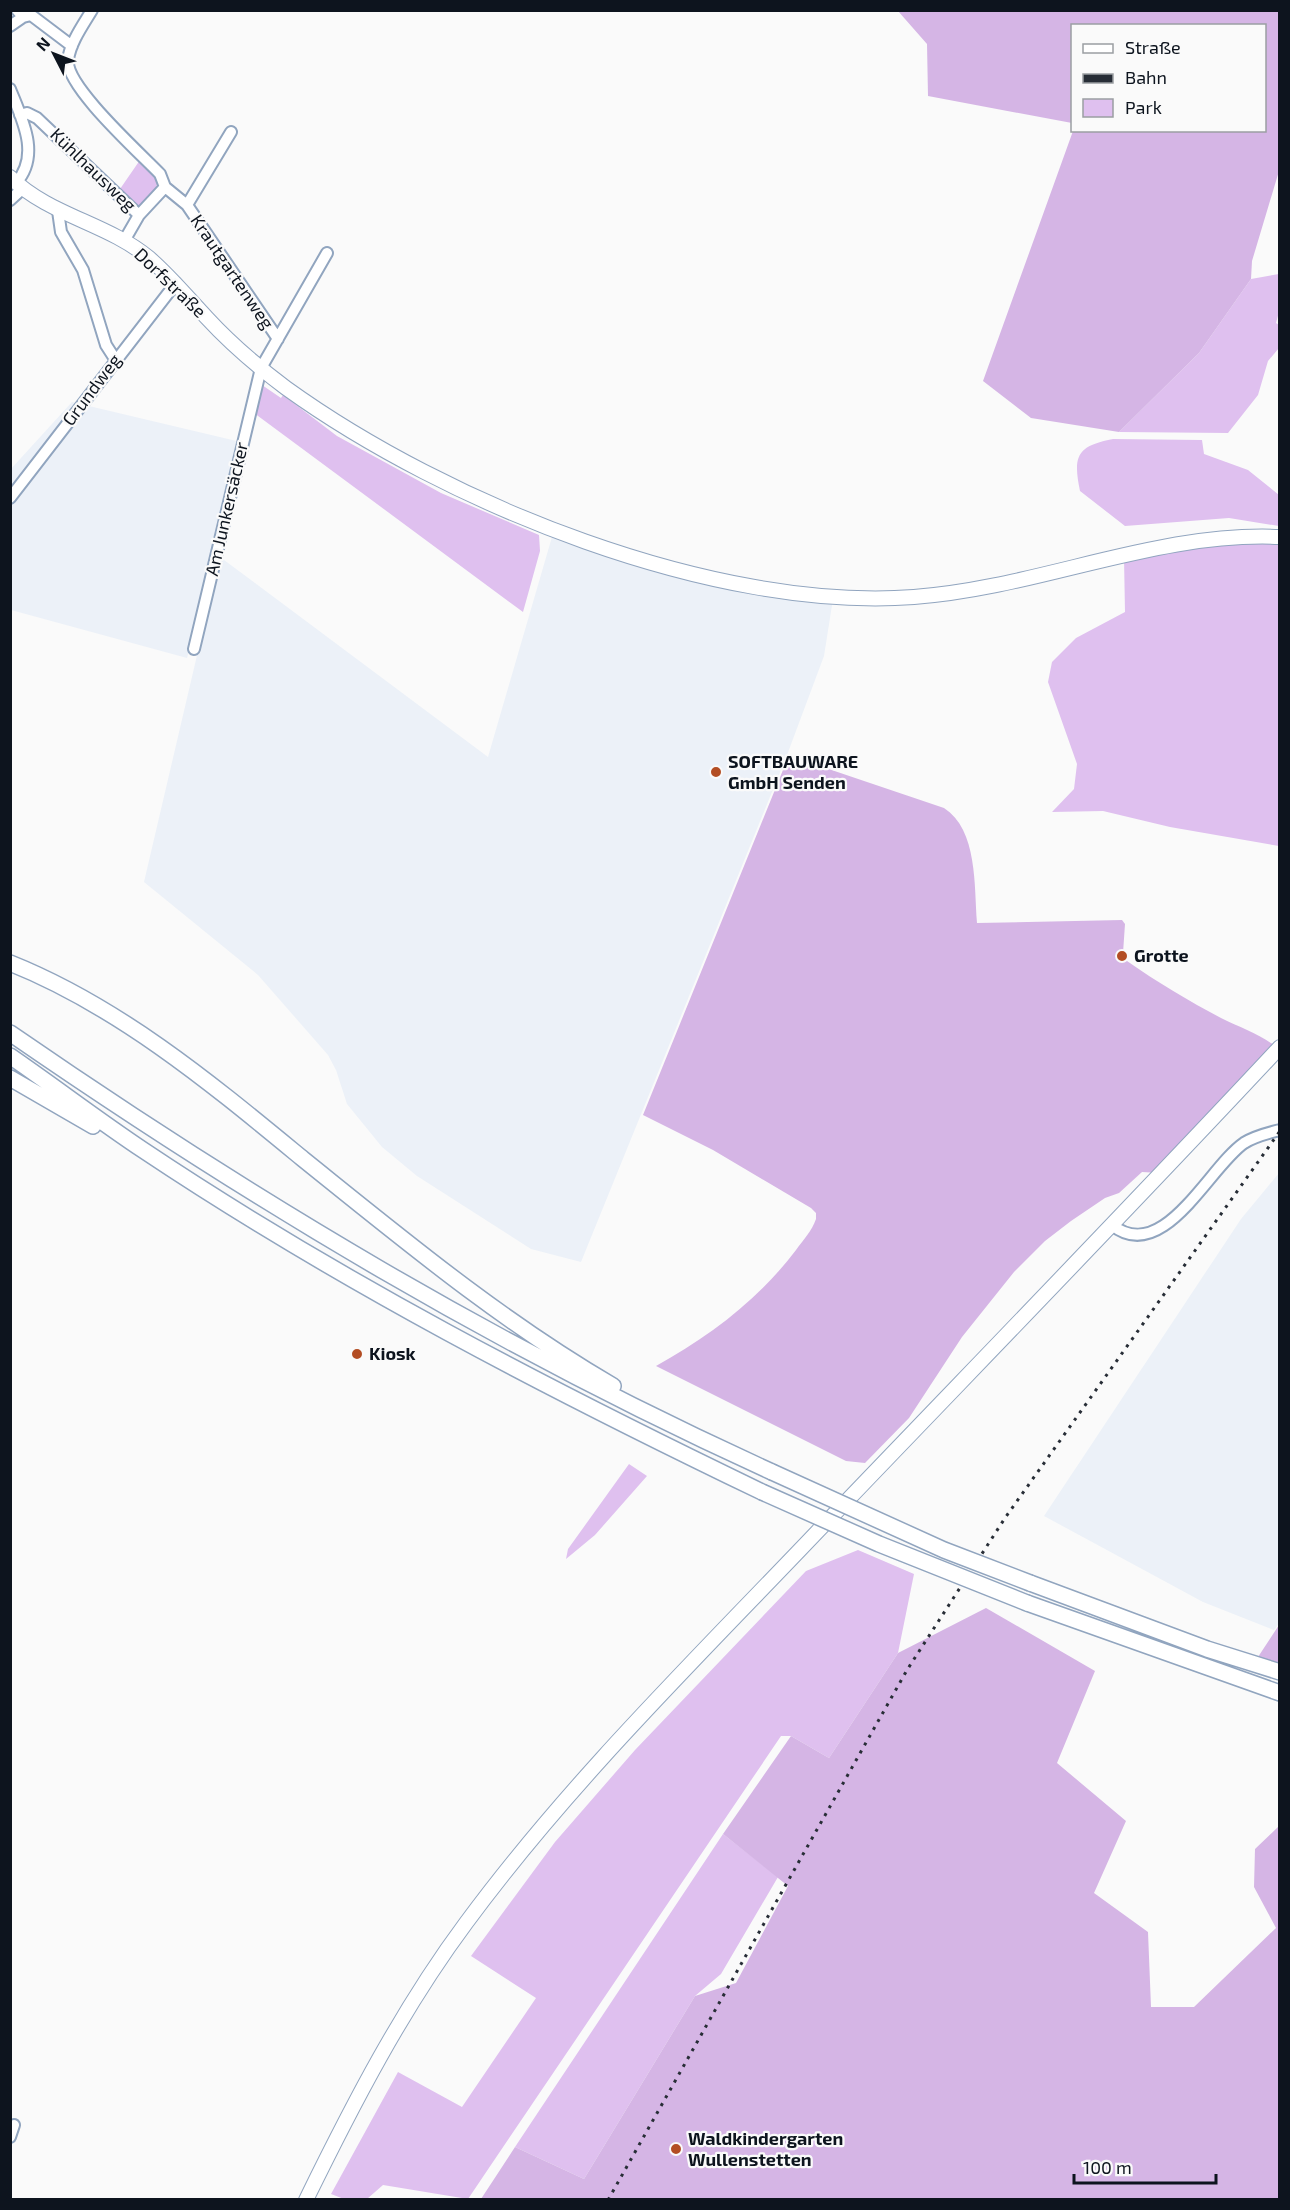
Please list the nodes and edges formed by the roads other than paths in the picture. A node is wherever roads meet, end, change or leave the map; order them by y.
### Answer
1 (92, 10) edge
2 (20, 14) edge
3 (10, 26) edge
4 (72, 46) junction
5 (10, 89) edge
6 (20, 115) junction
7 (231, 132) dead end
8 (16, 183) edge
9 (165, 187) junction
10 (10, 200) edge
11 (187, 205) junction
12 (58, 211) junction
13 (139, 215) junction
14 (124, 241) junction
15 (327, 253) dead end
16 (176, 283) junction
17 (278, 339) junction
18 (115, 359) junction
19 (261, 368) junction
20 (10, 498) edge
21 (1280, 537) edge
22 (194, 649) dead end
23 (10, 963) edge
24 (10, 1033) edge
25 (1280, 1047) edge
26 (10, 1056) edge
27 (10, 1078) edge
28 (1280, 1130) edge
29 (143, 1150) junction
30 (1112, 1226) junction
31 (689, 1434) junction
32 (1280, 1672) edge
33 (1280, 1693) edge
34 (14, 2125) dead end
35 (10, 2137) edge
36 (306, 2199) edge

1 - 4 street
2 - 3 street
2 - 4 street
4 - 9 street, Krautgartenweg
5 - 6 street
6 - 8 street
6 - 13 street, Kühlhausweg
7 - 11 street, Krautgartenweg
8 - 10 street
8 - 12 main road, Dorfstraße
9 - 11 street, Krautgartenweg
9 - 13 street
11 - 17 street, Krautgartenweg
12 - 14 main road, Dorfstraße
12 - 18 street
13 - 14 street, Kühlhausweg
14 - 16 main road, Dorfstraße
15 - 17 street, Am Junkersäcker
16 - 18 street, Grundweg
16 - 19 main road, Dorfstraße
17 - 19 street, Am Junkersäcker
18 - 20 street, Grundweg
19 - 21 main road, Dorfstraße
19 - 22 street, Am Junkersäcker
23 - 31 highway
24 - 31 highway
25 - 30 main road
26 - 29 highway
27 - 29 highway
28 - 30 street
29 - 33 highway, bridge
30 - 36 main road
31 - 32 highway, bridge
34 - 35 street

